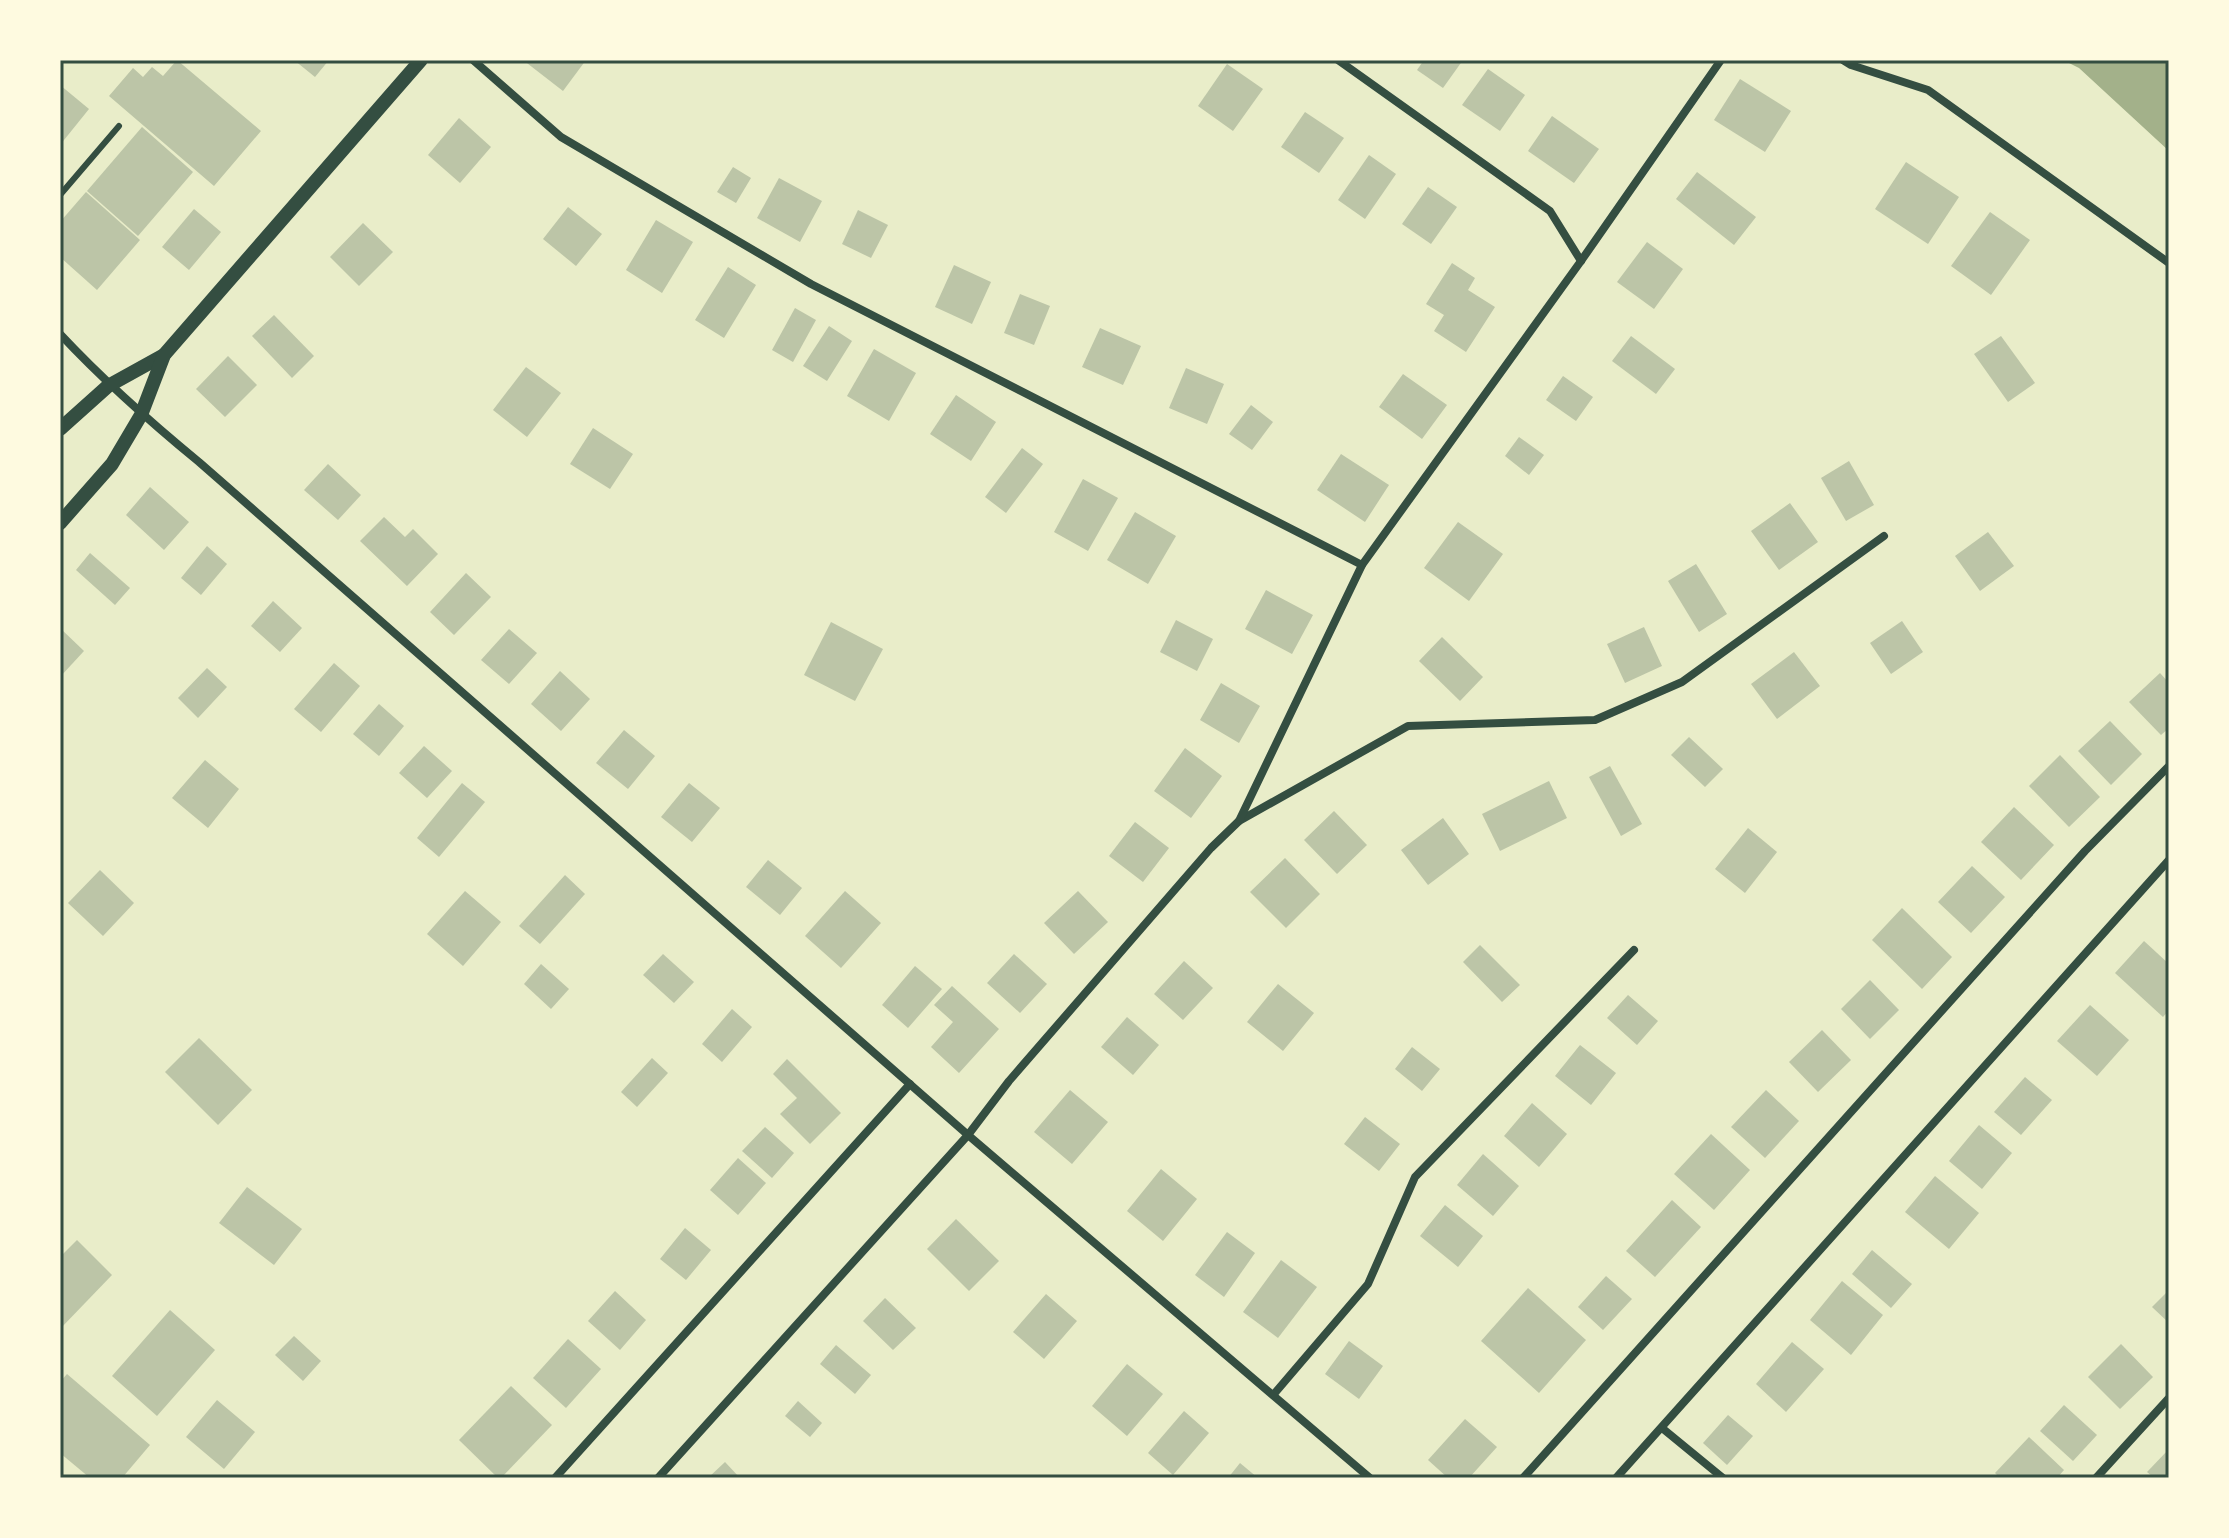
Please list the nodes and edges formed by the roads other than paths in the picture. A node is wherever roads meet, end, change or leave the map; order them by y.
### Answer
1 (421, 60) edge
2 (473, 60) edge
3 (1338, 60) edge
4 (1721, 60) edge
5 (1843, 60) edge
6 (119, 126) dead end
7 (60, 195) edge
8 (1581, 261) junction
9 (2169, 263) edge
10 (60, 334) edge
11 (164, 355) junction
12 (108, 386) junction
13 (141, 415) junction
14 (60, 429) edge
15 (60, 523) edge
16 (1884, 536) dead end
17 (1362, 565) junction
18 (2169, 766) edge
19 (1239, 821) junction
20 (2169, 860) edge
21 (1634, 950) dead end
22 (910, 1084) junction
23 (968, 1135) junction
24 (1274, 1394) junction
25 (2169, 1398) edge
26 (1662, 1428) junction
27 (555, 1478) edge
28 (658, 1478) edge
29 (1370, 1478) edge
30 (1523, 1478) edge
31 (1616, 1478) edge
32 (1723, 1478) edge
33 (2096, 1478) edge

1 - 11 street
2 - 17 street
3 - 8 street
4 - 8 street
5 - 9 street
6 - 7 lane
8 - 17 street
10 - 12 street
11 - 12 street
11 - 13 street
12 - 13 street
12 - 14 street
13 - 15 street
13 - 22 street
16 - 19 street
17 - 19 street
18 - 30 street
19 - 23 street
20 - 26 street
21 - 24 street
22 - 23 street
22 - 27 street
23 - 24 street
23 - 28 street
24 - 29 street
25 - 33 street
26 - 31 street
26 - 32 street

